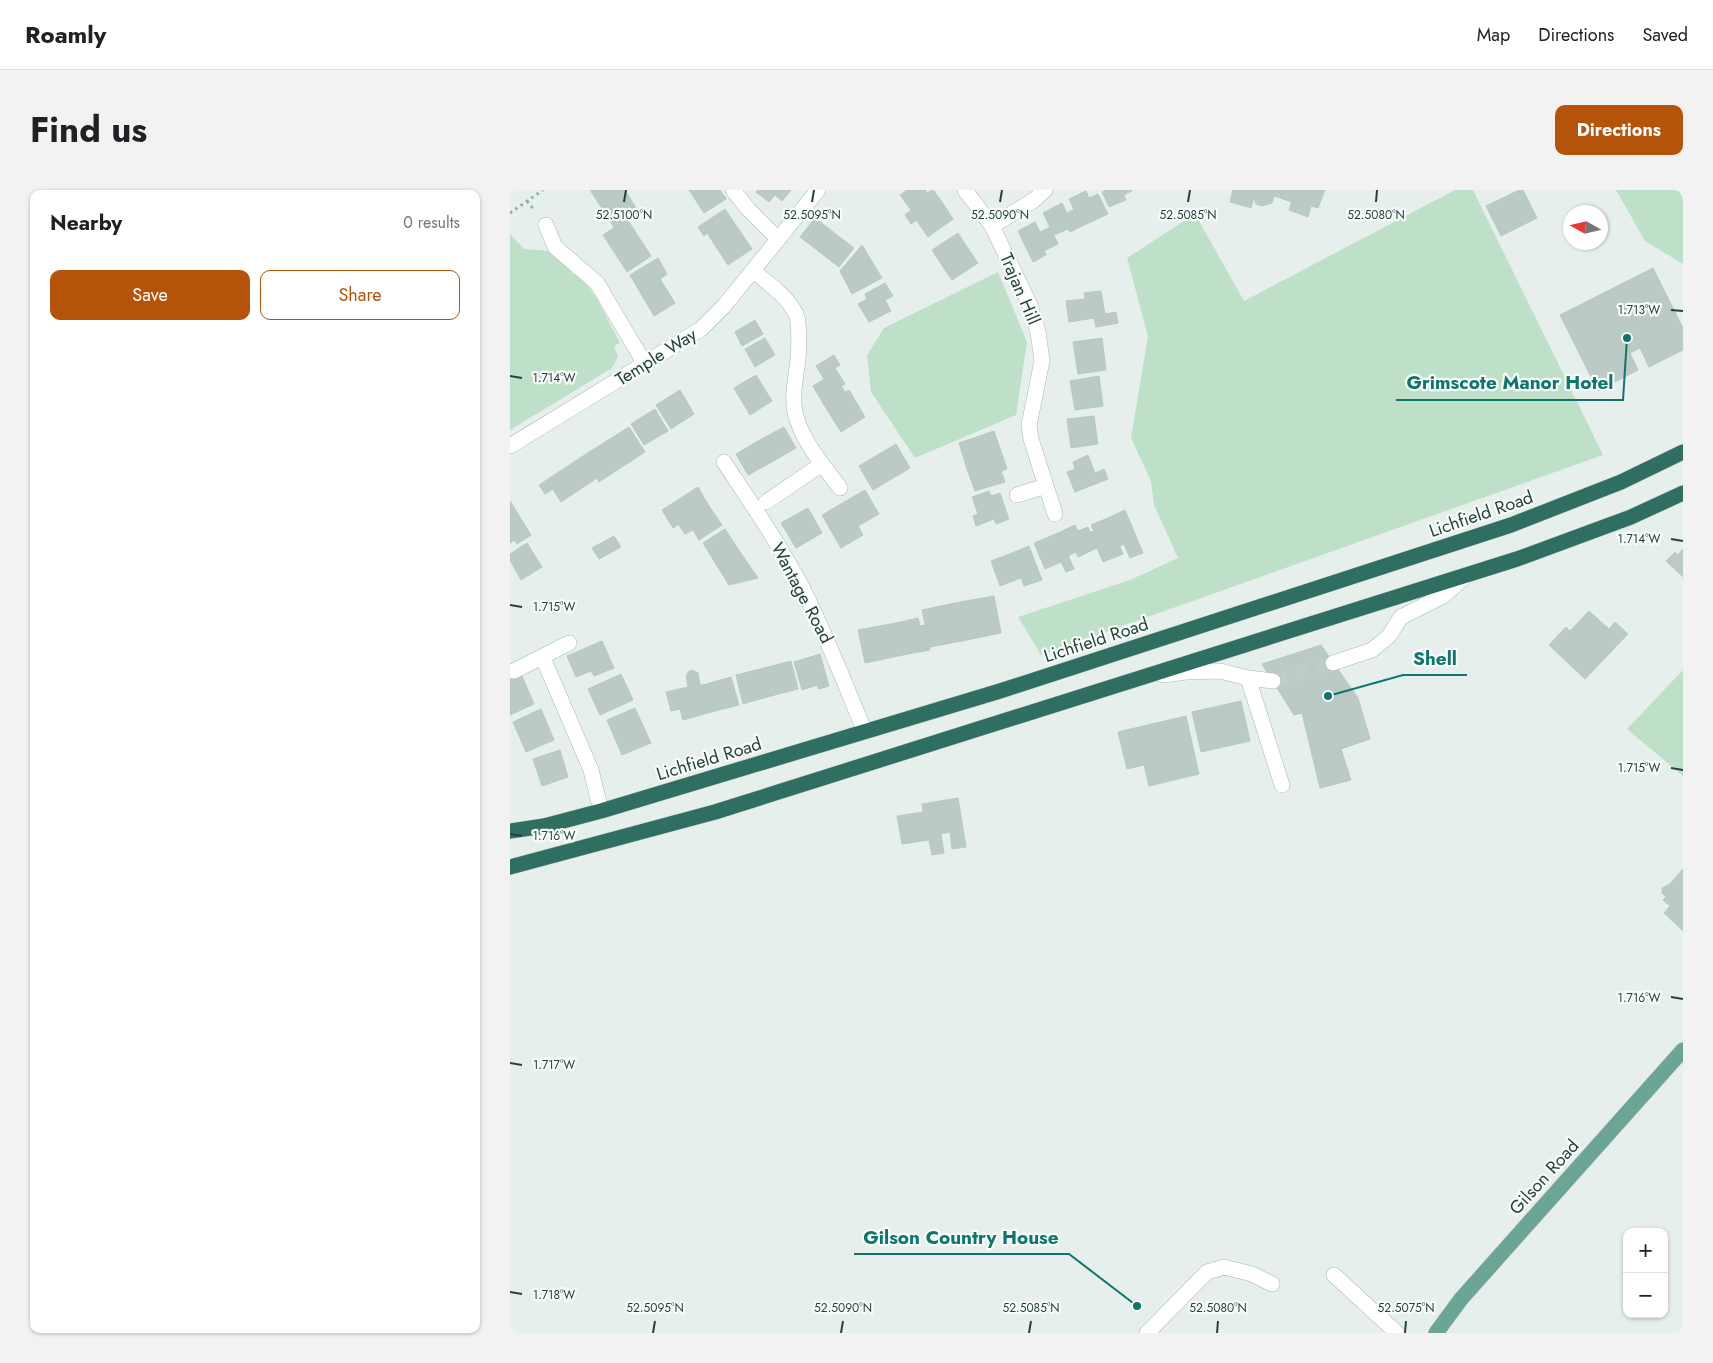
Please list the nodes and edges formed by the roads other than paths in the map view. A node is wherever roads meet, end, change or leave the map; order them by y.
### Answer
1 (733, 190) edge
2 (818, 190) edge
3 (965, 190) edge
4 (1045, 190) edge
5 (546, 225) dead end
6 (992, 226) junction
7 (778, 239) junction
8 (753, 270) junction
9 (645, 364) junction
10 (510, 446) edge
11 (1683, 452) edge
12 (724, 462) dead end
13 (822, 464) junction
14 (1046, 486) junction
15 (840, 488) dead end
16 (1683, 493) edge
17 (1018, 496) dead end
18 (766, 502) dead end
19 (1055, 514) dead end
20 (1467, 575) junction
21 (569, 643) dead end
22 (543, 658) junction
23 (1333, 663) tunnel mouth
24 (514, 671) dead end
25 (1139, 678) junction
26 (1248, 678) junction
27 (1273, 680) tunnel mouth
28 (865, 732) junction
29 (1282, 785) dead end
30 (601, 810) junction
31 (511, 829) edge
32 (510, 867) edge
33 (1683, 1050) edge
34 (1334, 1275) dead end
35 (1272, 1284) dead end
36 (1147, 1333) edge
37 (1397, 1333) edge
38 (1436, 1333) edge

1 - 7 street
2 - 7 street, Temple Way
3 - 6 street, Trajan Hill
4 - 6 street
5 - 9 street
6 - 14 street, Trajan Hill
7 - 8 street, Temple Way
8 - 9 street, Temple Way
8 - 13 street
9 - 10 street, Temple Way
11 - 28 highway, Lichfield Road
12 - 28 street, Wantage Road
13 - 15 street
13 - 18 street
14 - 17 street
14 - 19 street, Trajan Hill
16 - 20 highway
20 - 23 street
20 - 25 highway
21 - 22 street
22 - 24 street
22 - 30 street
25 - 26 street
25 - 32 highway
26 - 27 street
26 - 29 street
28 - 30 highway, Lichfield Road
30 - 31 highway, Lichfield Road
33 - 38 main road, Gilson Road
34 - 37 street
35 - 36 street

